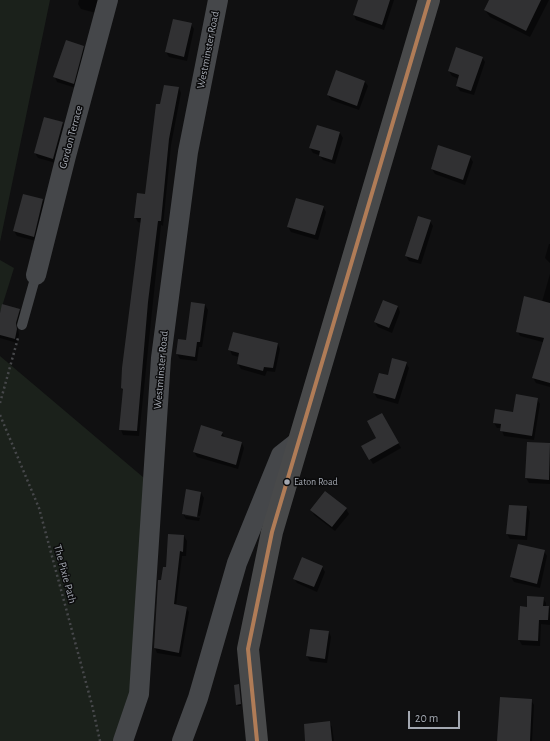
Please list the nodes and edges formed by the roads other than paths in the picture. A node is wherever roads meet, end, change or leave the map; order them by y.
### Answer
1 (108, 0) edge
2 (218, 0) edge
3 (429, 0) edge
4 (36, 275) joint
5 (22, 325) road end
6 (300, 440) junction
7 (123, 741) edge
8 (182, 741) edge
9 (257, 741) edge

1 - 4 street, Gordon Terrace
2 - 7 street, Westminster Road
3 - 6 highway
4 - 5 lane
6 - 8 street
6 - 9 highway

